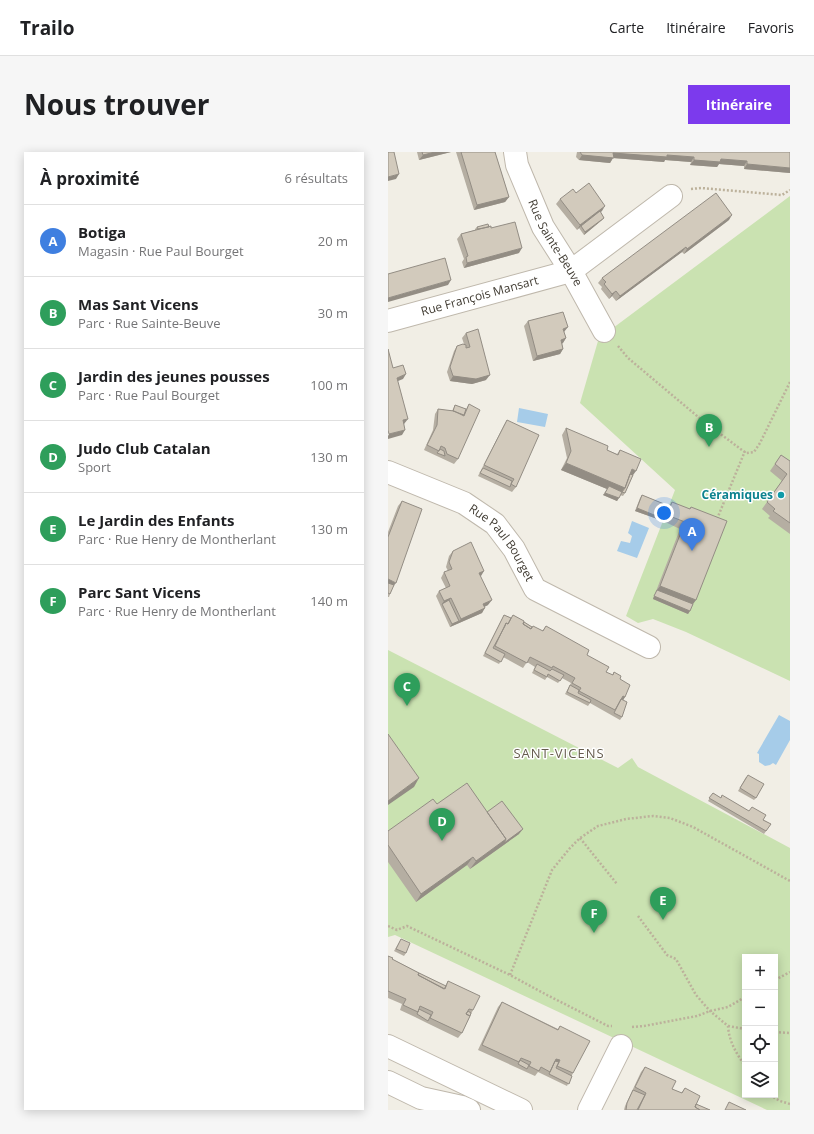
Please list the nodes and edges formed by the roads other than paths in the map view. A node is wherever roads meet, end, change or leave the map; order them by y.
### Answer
1 (515, 152) edge
2 (671, 196) road end
3 (571, 271) junction
4 (388, 321) edge
5 (604, 331) road end
6 (388, 472) edge
7 (649, 647) dead end
8 (622, 1033) road end
9 (388, 1046) edge
10 (388, 1082) edge
11 (469, 1110) edge
12 (520, 1110) edge
13 (590, 1110) edge

1 - 3 street, Rue Sainte-Beuve
2 - 3 street
3 - 4 street, Rue François Mansart
3 - 5 street, Rue Sainte-Beuve
6 - 7 street, Rue Paul Bourget
8 - 13 street
9 - 12 street
10 - 11 street

